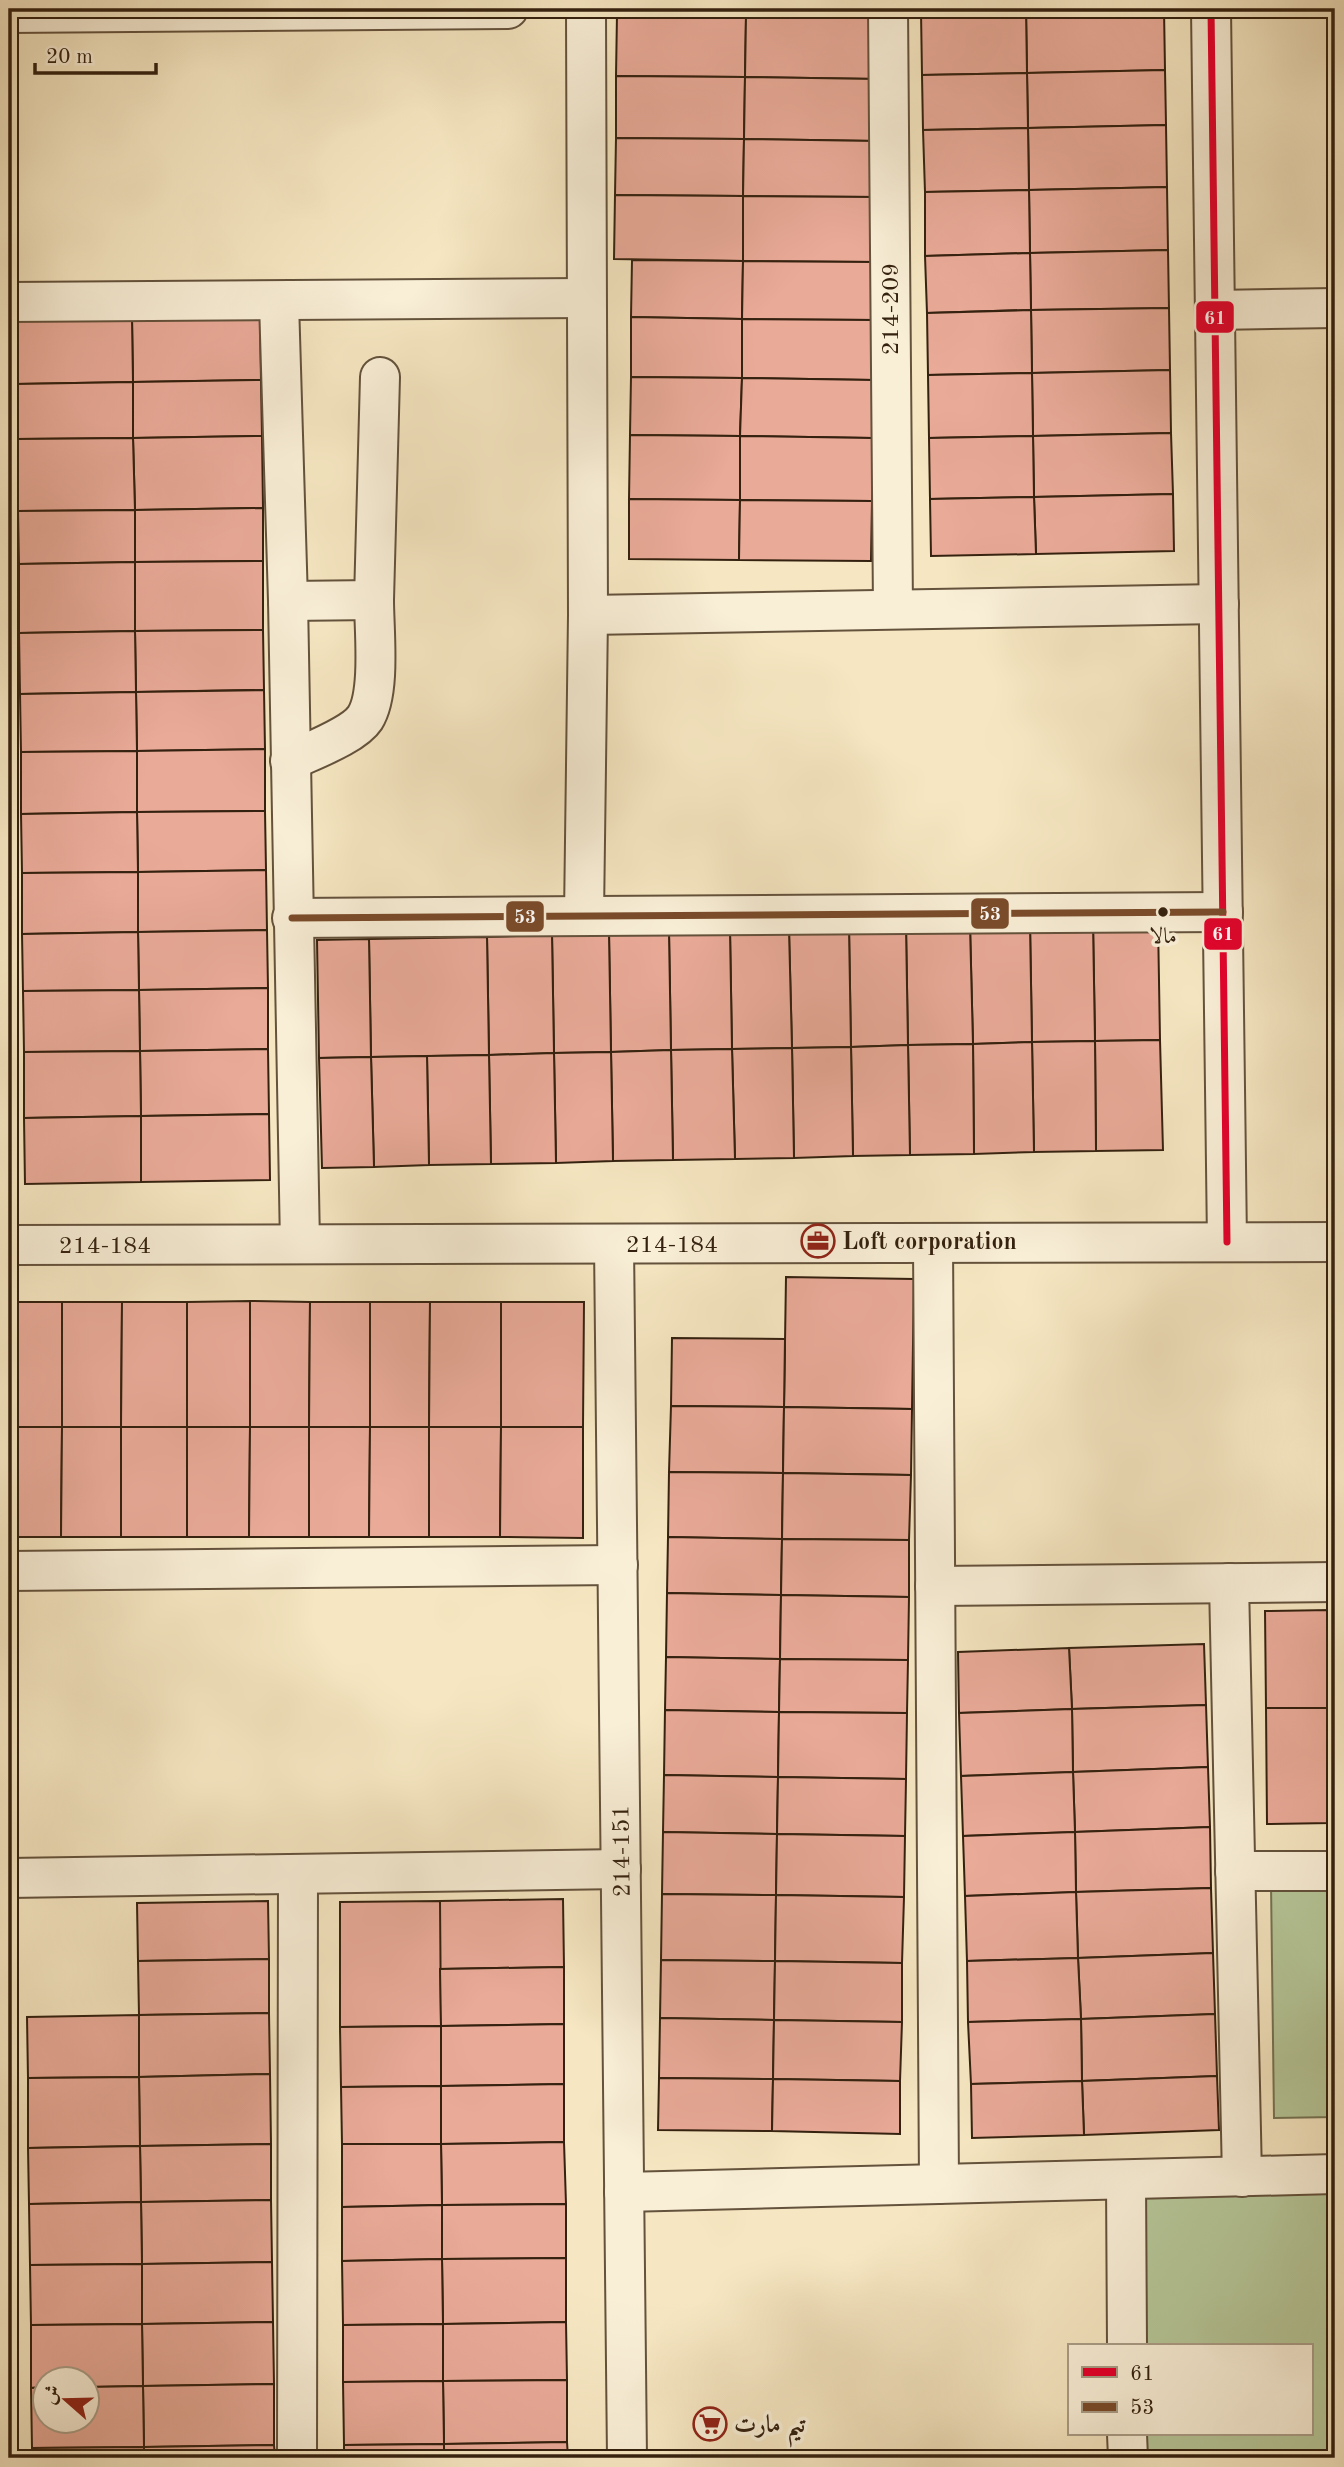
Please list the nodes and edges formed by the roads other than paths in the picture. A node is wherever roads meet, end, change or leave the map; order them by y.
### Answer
1 (508, 9) edge
2 (586, 9) edge
3 (888, 9) edge
4 (1212, 9) edge
5 (279, 10) edge
6 (9, 13) edge
7 (586, 298) junction
8 (9, 302) edge
9 (279, 302) junction
10 (1335, 308) edge
11 (1215, 310) junction
12 (380, 377) dead end
13 (374, 600) junction
14 (288, 601) junction
15 (1219, 604) junction
16 (892, 609) junction
17 (587, 615) junction
18 (290, 761) junction
19 (1223, 912) junction
20 (584, 916) junction
21 (292, 918) junction
22 (1227, 1242) junction
23 (1335, 1242) edge
24 (933, 1243) junction
25 (300, 1244) junction
26 (614, 1244) junction
27 (9, 1245) edge
28 (618, 1565) junction
29 (9, 1572) edge
30 (1335, 1582) edge
31 (1229, 1583) junction
32 (935, 1586) junction
33 (621, 1869) junction
34 (1235, 1871) junction
35 (1335, 1871) edge
36 (298, 1874) junction
37 (9, 1878) edge
38 (1335, 2174) edge
39 (1241, 2176) junction
40 (1126, 2180) junction
41 (939, 2184) junction
42 (624, 2192) junction
43 (1127, 2344) edge
44 (1127, 2436) edge
45 (297, 2458) edge
46 (627, 2458) edge
47 (1128, 2458) edge

1 - 5 street
2 - 7 street
3 - 16 street, 214-209
4 - 11 street
5 - 6 street
7 - 9 street
7 - 17 street
8 - 9 street
9 - 14 street
10 - 11 street
11 - 15 street
12 - 13 street
13 - 14 street
13 - 18 street
14 - 18 street
15 - 16 street
15 - 19 street
16 - 17 street
17 - 20 street
18 - 21 street
19 - 20 street
19 - 22 street
20 - 21 street
21 - 25 street
22 - 23 street, 214-184
22 - 24 street, 214-184
24 - 26 street, 214-184
24 - 32 street
25 - 26 street, 214-184
25 - 27 street, 214-184
26 - 28 street, 214-151
28 - 29 street
28 - 33 street, 214-151
30 - 31 street
31 - 32 street
31 - 34 street
32 - 41 street
33 - 36 street
33 - 42 street, 214-151
34 - 35 street
34 - 39 street
36 - 37 street
36 - 45 street
38 - 39 street
39 - 40 street
40 - 41 street
40 - 43 street
41 - 42 street
42 - 46 street, 214-151
44 - 47 street

